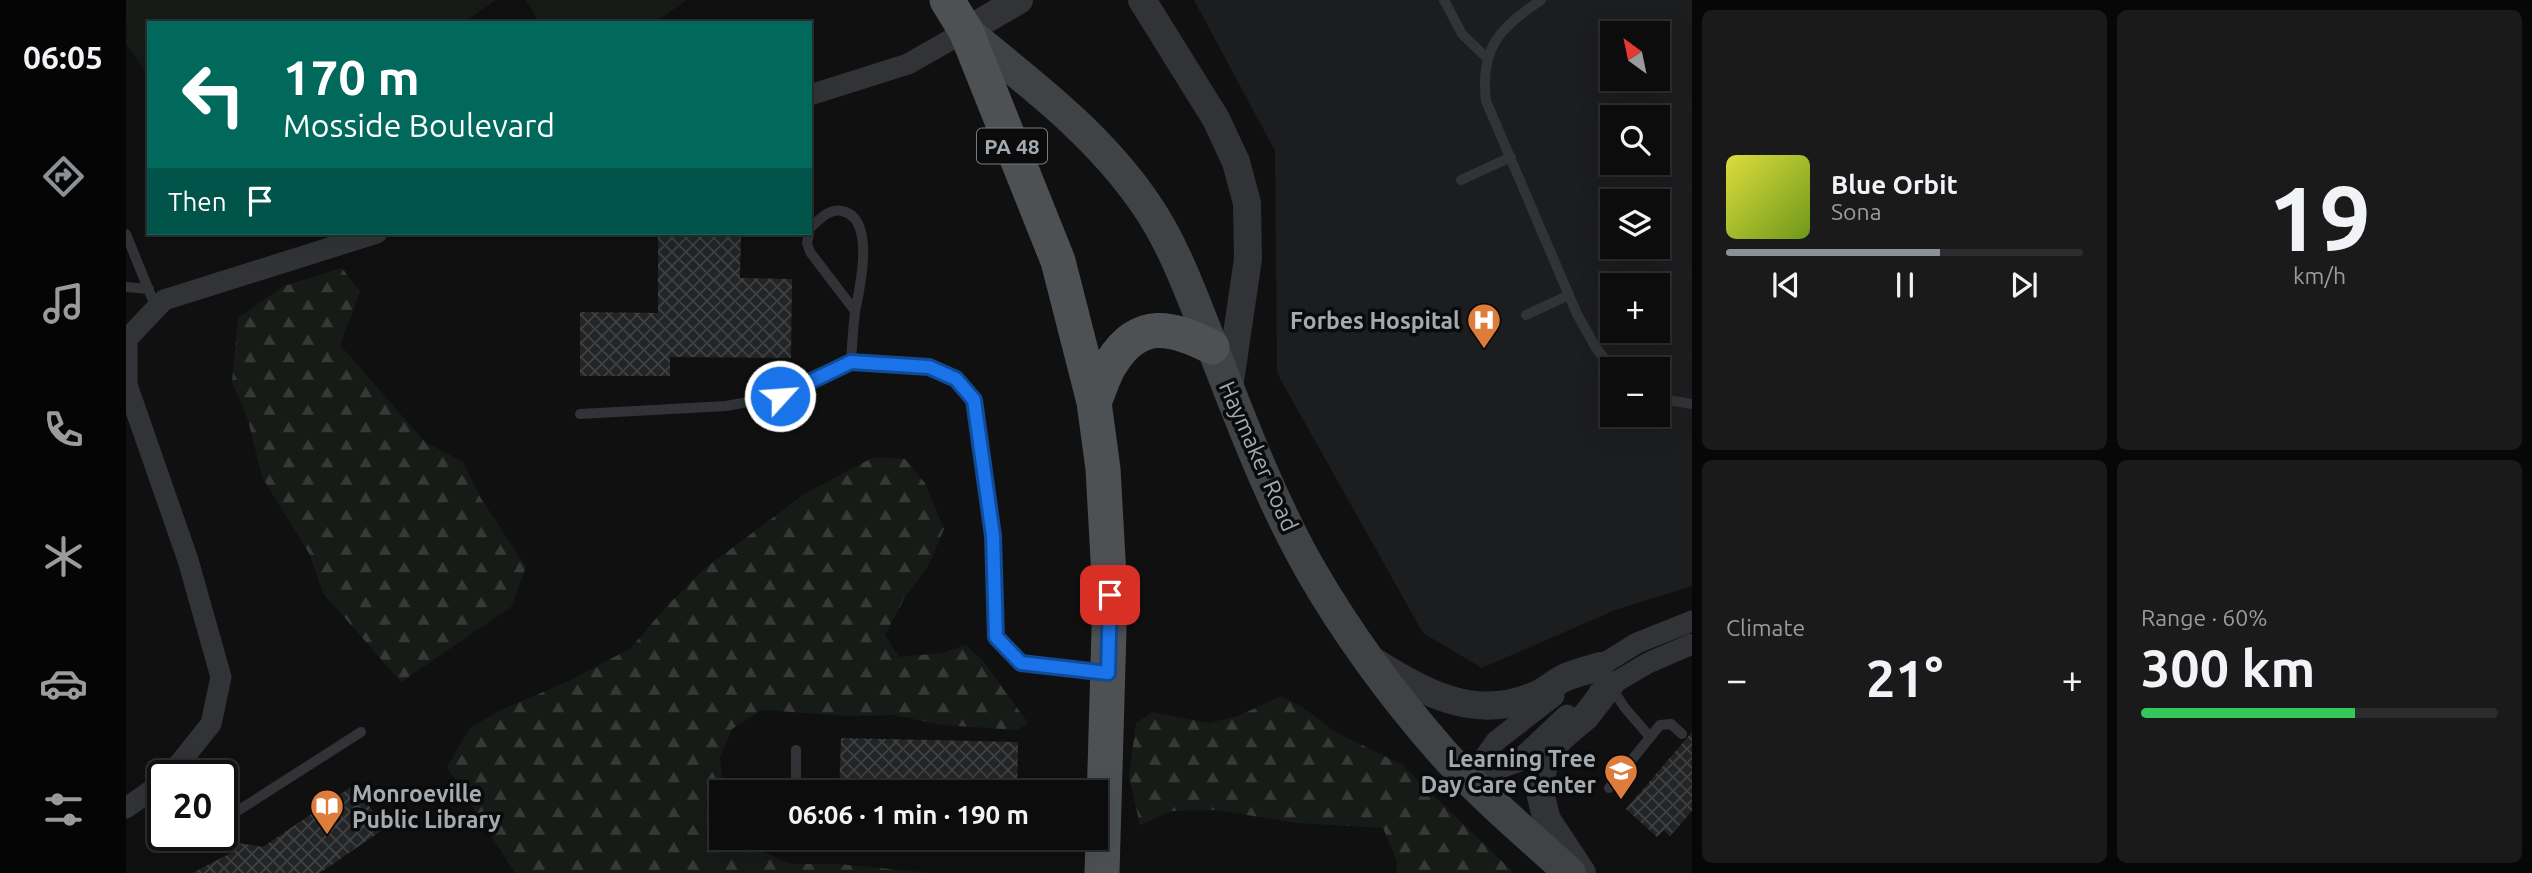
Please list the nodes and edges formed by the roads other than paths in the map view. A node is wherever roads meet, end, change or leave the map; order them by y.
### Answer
1 (947, 0) edge
2 (1019, 0) edge
3 (1142, 0) edge
4 (1444, 0) edge
5 (1541, 0) edge
6 (966, 31) junction
7 (1486, 58) junction
8 (812, 94) edge
9 (1511, 157) junction
10 (1461, 180) dead end
11 (812, 229) edge
12 (126, 233) edge
13 (371, 235) edge
14 (809, 235) edge
15 (126, 287) edge
16 (1569, 295) junction
17 (152, 299) junction
18 (855, 311) junction
19 (1526, 315) dead end
20 (1212, 347) junction
21 (1603, 357) edge
22 (851, 362) junction
23 (1228, 388) junction
24 (1670, 400) edge
25 (1094, 402) junction
26 (1692, 404) edge
27 (580, 414) dead end
28 (1692, 621) edge
29 (1692, 644) edge
30 (1366, 656) junction
31 (1108, 673) junction
32 (1605, 676) junction
33 (361, 732) dead end
34 (1682, 734) dead end
35 (1650, 737) junction
36 (796, 750) dead end
37 (182, 760) edge
38 (1469, 779) junction
39 (796, 780) edge
40 (1102, 780) edge
41 (1609, 788) dead end
42 (147, 795) edge
43 (126, 808) edge
44 (238, 811) edge
45 (1100, 850) edge
46 (1102, 873) edge
47 (1570, 873) edge
48 (1583, 873) edge

1 - 6 main road, PA 48
2 - 6 street
3 - 23 street
4 - 7 lane
5 - 7 lane
6 - 8 street
6 - 20 main road, Haymaker Road
6 - 25 main road, PA 48
7 - 9 lane
9 - 10 lane
9 - 16 lane
11 - 18 lane
12 - 17 lane
13 - 17 street
14 - 18 lane
15 - 17 lane
16 - 19 lane
16 - 21 lane
17 - 37 street
18 - 22 lane
20 - 23 main road, Haymaker Road
20 - 25 main road
22 - 27 lane
22 - 31 lane
23 - 30 main road, Haymaker Road
24 - 26 lane
25 - 31 main road, PA 48
28 - 32 street
29 - 32 street
30 - 32 street
30 - 38 main road, Haymaker Road
31 - 40 main road, PA 48
32 - 35 lane
32 - 38 street
32 - 38 street
32 - 48 street
33 - 44 lane
34 - 35 lane
35 - 41 lane
36 - 39 lane
38 - 47 main road, Haymaker Road
42 - 43 street
45 - 46 main road, PA 48

